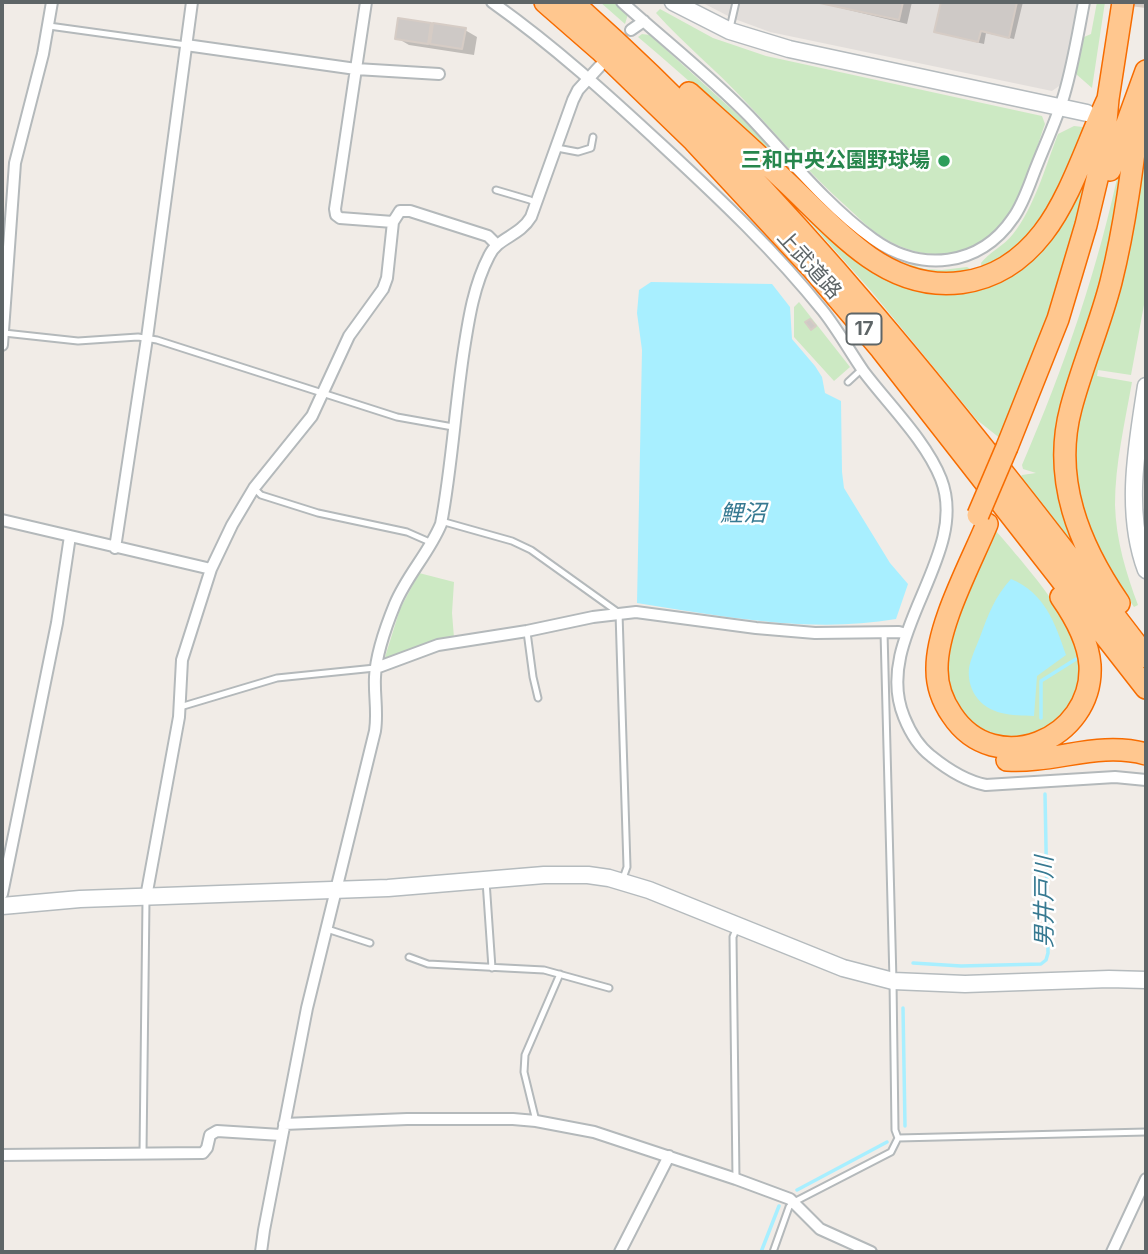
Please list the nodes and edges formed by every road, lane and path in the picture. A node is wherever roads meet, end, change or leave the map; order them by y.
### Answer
1 (52, 2) edge
2 (192, 2) edge
3 (366, 2) edge
4 (492, 2) edge
5 (545, 2) edge
6 (577, 2) edge
7 (622, 2) edge
8 (673, 2) edge
9 (736, 2) edge
10 (1084, 2) edge
11 (1123, 2) edge
12 (644, 21) junction
13 (49, 26) junction
14 (631, 30) dead end
15 (730, 31) junction
16 (186, 45) junction
17 (600, 66) dead end
18 (356, 69) junction
19 (439, 74) dead end
20 (589, 77) junction
21 (1144, 79) edge
22 (1108, 99) junction
23 (1060, 108) junction
24 (1087, 113) dead end
25 (593, 137) dead end
26 (556, 148) junction
27 (496, 190) dead end
28 (537, 204) junction
29 (393, 222) junction
30 (497, 245) junction
31 (3, 332) edge
32 (147, 338) junction
33 (2, 345) edge
34 (862, 369) junction
35 (848, 382) dead end
36 (1146, 386) edge
37 (323, 391) junction
38 (453, 427) junction
39 (947, 433) junction
40 (1011, 452) junction
41 (254, 488) junction
42 (982, 519) junction
43 (2, 520) edge
44 (441, 521) junction
45 (70, 536) junction
46 (432, 543) junction
47 (115, 548) junction
48 (211, 569) junction
49 (1146, 570) edge
50 (619, 612) junction
51 (527, 631) junction
52 (884, 632) junction
53 (906, 634) junction
54 (1146, 639) edge
55 (1146, 657) edge
56 (376, 668) junction
57 (1146, 688) edge
58 (538, 698) dead end
59 (180, 707) junction
60 (1146, 754) edge
61 (1146, 780) edge
62 (486, 881) junction
63 (622, 881) junction
64 (336, 890) junction
65 (2, 894) edge
66 (146, 897) junction
67 (2, 906) edge
68 (738, 926) junction
69 (326, 929) junction
70 (370, 943) dead end
71 (409, 957) dead end
72 (492, 968) junction
73 (561, 974) junction
74 (1146, 980) edge
75 (893, 981) junction
76 (609, 988) dead end
77 (536, 1121) junction
78 (283, 1130) junction
79 (1146, 1132) edge
80 (898, 1138) junction
81 (143, 1153) junction
82 (2, 1155) edge
83 (670, 1156) junction
84 (736, 1179) junction
85 (1146, 1179) edge
86 (794, 1202) junction
87 (261, 1252) edge
88 (620, 1252) edge
89 (773, 1252) edge
90 (871, 1252) edge
91 (1112, 1252) edge

1 - 13 street
2 - 16 street
3 - 18 street
4 - 20 street
5 - 39 highway, 上武道路 / 17
6 - 22 highway
6 - 55 highway, 上武道路 / 17
7 - 12 street
8 - 15 street
9 - 15 lane
10 - 23 street
11 - 22 highway
12 - 14 street
12 - 23 street
13 - 16 lane
13 - 31 street
15 - 23 street
16 - 18 street
16 - 32 street
17 - 20 street
18 - 19 street
18 - 29 street
20 - 26 street
20 - 34 street
21 - 40 highway
21 - 54 highway
22 - 40 highway
23 - 24 street
25 - 26 lane
26 - 28 street
27 - 28 lane
28 - 30 street
29 - 30 street
29 - 37 street
30 - 38 street
31 - 32 lane
31 - 33 street
32 - 37 lane
32 - 47 street
34 - 35 lane
34 - 53 street
36 - 49 street
37 - 38 lane
37 - 41 street
38 - 44 street
39 - 42 highway
39 - 57 highway, 上武道路 / 17
40 - 42 highway, bridge
41 - 46 lane
41 - 48 street
42 - 60 highway
43 - 45 street
44 - 46 street
44 - 50 lane
45 - 47 street
45 - 65 street
46 - 56 street
47 - 48 street
48 - 59 street
50 - 51 street
50 - 52 street
50 - 63 lane
51 - 56 street
51 - 58 lane
52 - 53 street
52 - 75 lane
53 - 61 street
56 - 59 lane
56 - 64 street
59 - 66 street
62 - 63 street
62 - 64 street
62 - 72 lane
63 - 68 street
64 - 66 street
64 - 69 street
66 - 67 street
66 - 81 lane
68 - 75 street
68 - 84 lane
69 - 70 lane
69 - 78 street
71 - 72 lane
72 - 73 lane
73 - 76 lane
73 - 77 lane
74 - 75 street
75 - 80 lane
77 - 78 street
77 - 83 street
78 - 81 street
78 - 87 street
79 - 80 lane
80 - 86 lane
81 - 82 street
83 - 84 street
83 - 88 street
84 - 86 street
85 - 91 street
86 - 89 lane
86 - 90 street

